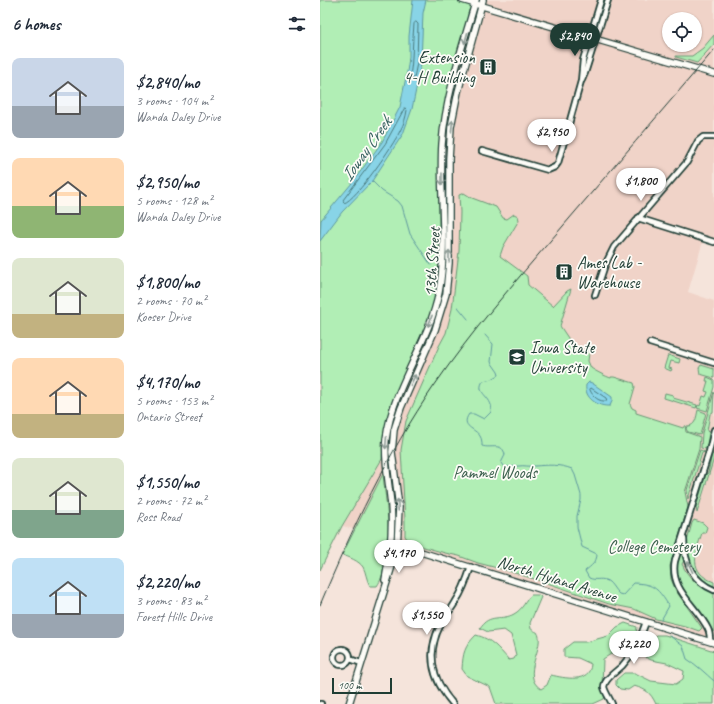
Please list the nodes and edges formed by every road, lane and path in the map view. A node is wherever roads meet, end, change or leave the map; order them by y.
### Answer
1 (462, 0) edge
2 (601, 0) edge
3 (608, 0) edge
4 (476, 2) edge
5 (482, 3) edge
6 (590, 37) junction
7 (596, 39) junction
8 (714, 74) edge
9 (581, 81) junction
10 (713, 137) edge
11 (482, 151) dead end
12 (638, 218) junction
13 (714, 242) edge
14 (595, 295) dead end
15 (650, 343) dead end
16 (714, 363) edge
17 (714, 430) edge
18 (712, 446) edge
19 (684, 534) junction
20 (391, 544) junction
21 (398, 544) junction
22 (471, 567) junction
23 (714, 590) edge
24 (382, 598) junction
25 (646, 622) junction
26 (712, 642) edge
27 (350, 659) dead end
28 (362, 663) junction
29 (349, 704) edge
30 (453, 704) edge
31 (612, 704) edge

1 - 4 main road
2 - 6 street
3 - 7 street
4 - 5 main road
4 -> 20 main road, 13th Street
5 - 6 main road
21 -> 5 main road, 13th Street
6 - 7 main road
6 - 9 street
7 - 8 main road
7 - 9 street
9 - 11 street
10 - 12 street
12 - 13 street
12 - 14 street
15 - 16 street
17 - 18 street
18 - 19 street
23 -> 19 street
19 - 26 street
20 - 21 main road, North Hyland Avenue
20 - 24 main road, 13th Street
21 - 22 main road, North Hyland Avenue
21 - 24 main road, 13th Street
22 - 25 main road, North Hyland Avenue
22 - 30 street
24 - 28 main road
25 - 26 main road, North Hyland Avenue
25 - 31 street
27 - 28 street
28 - 29 main road

